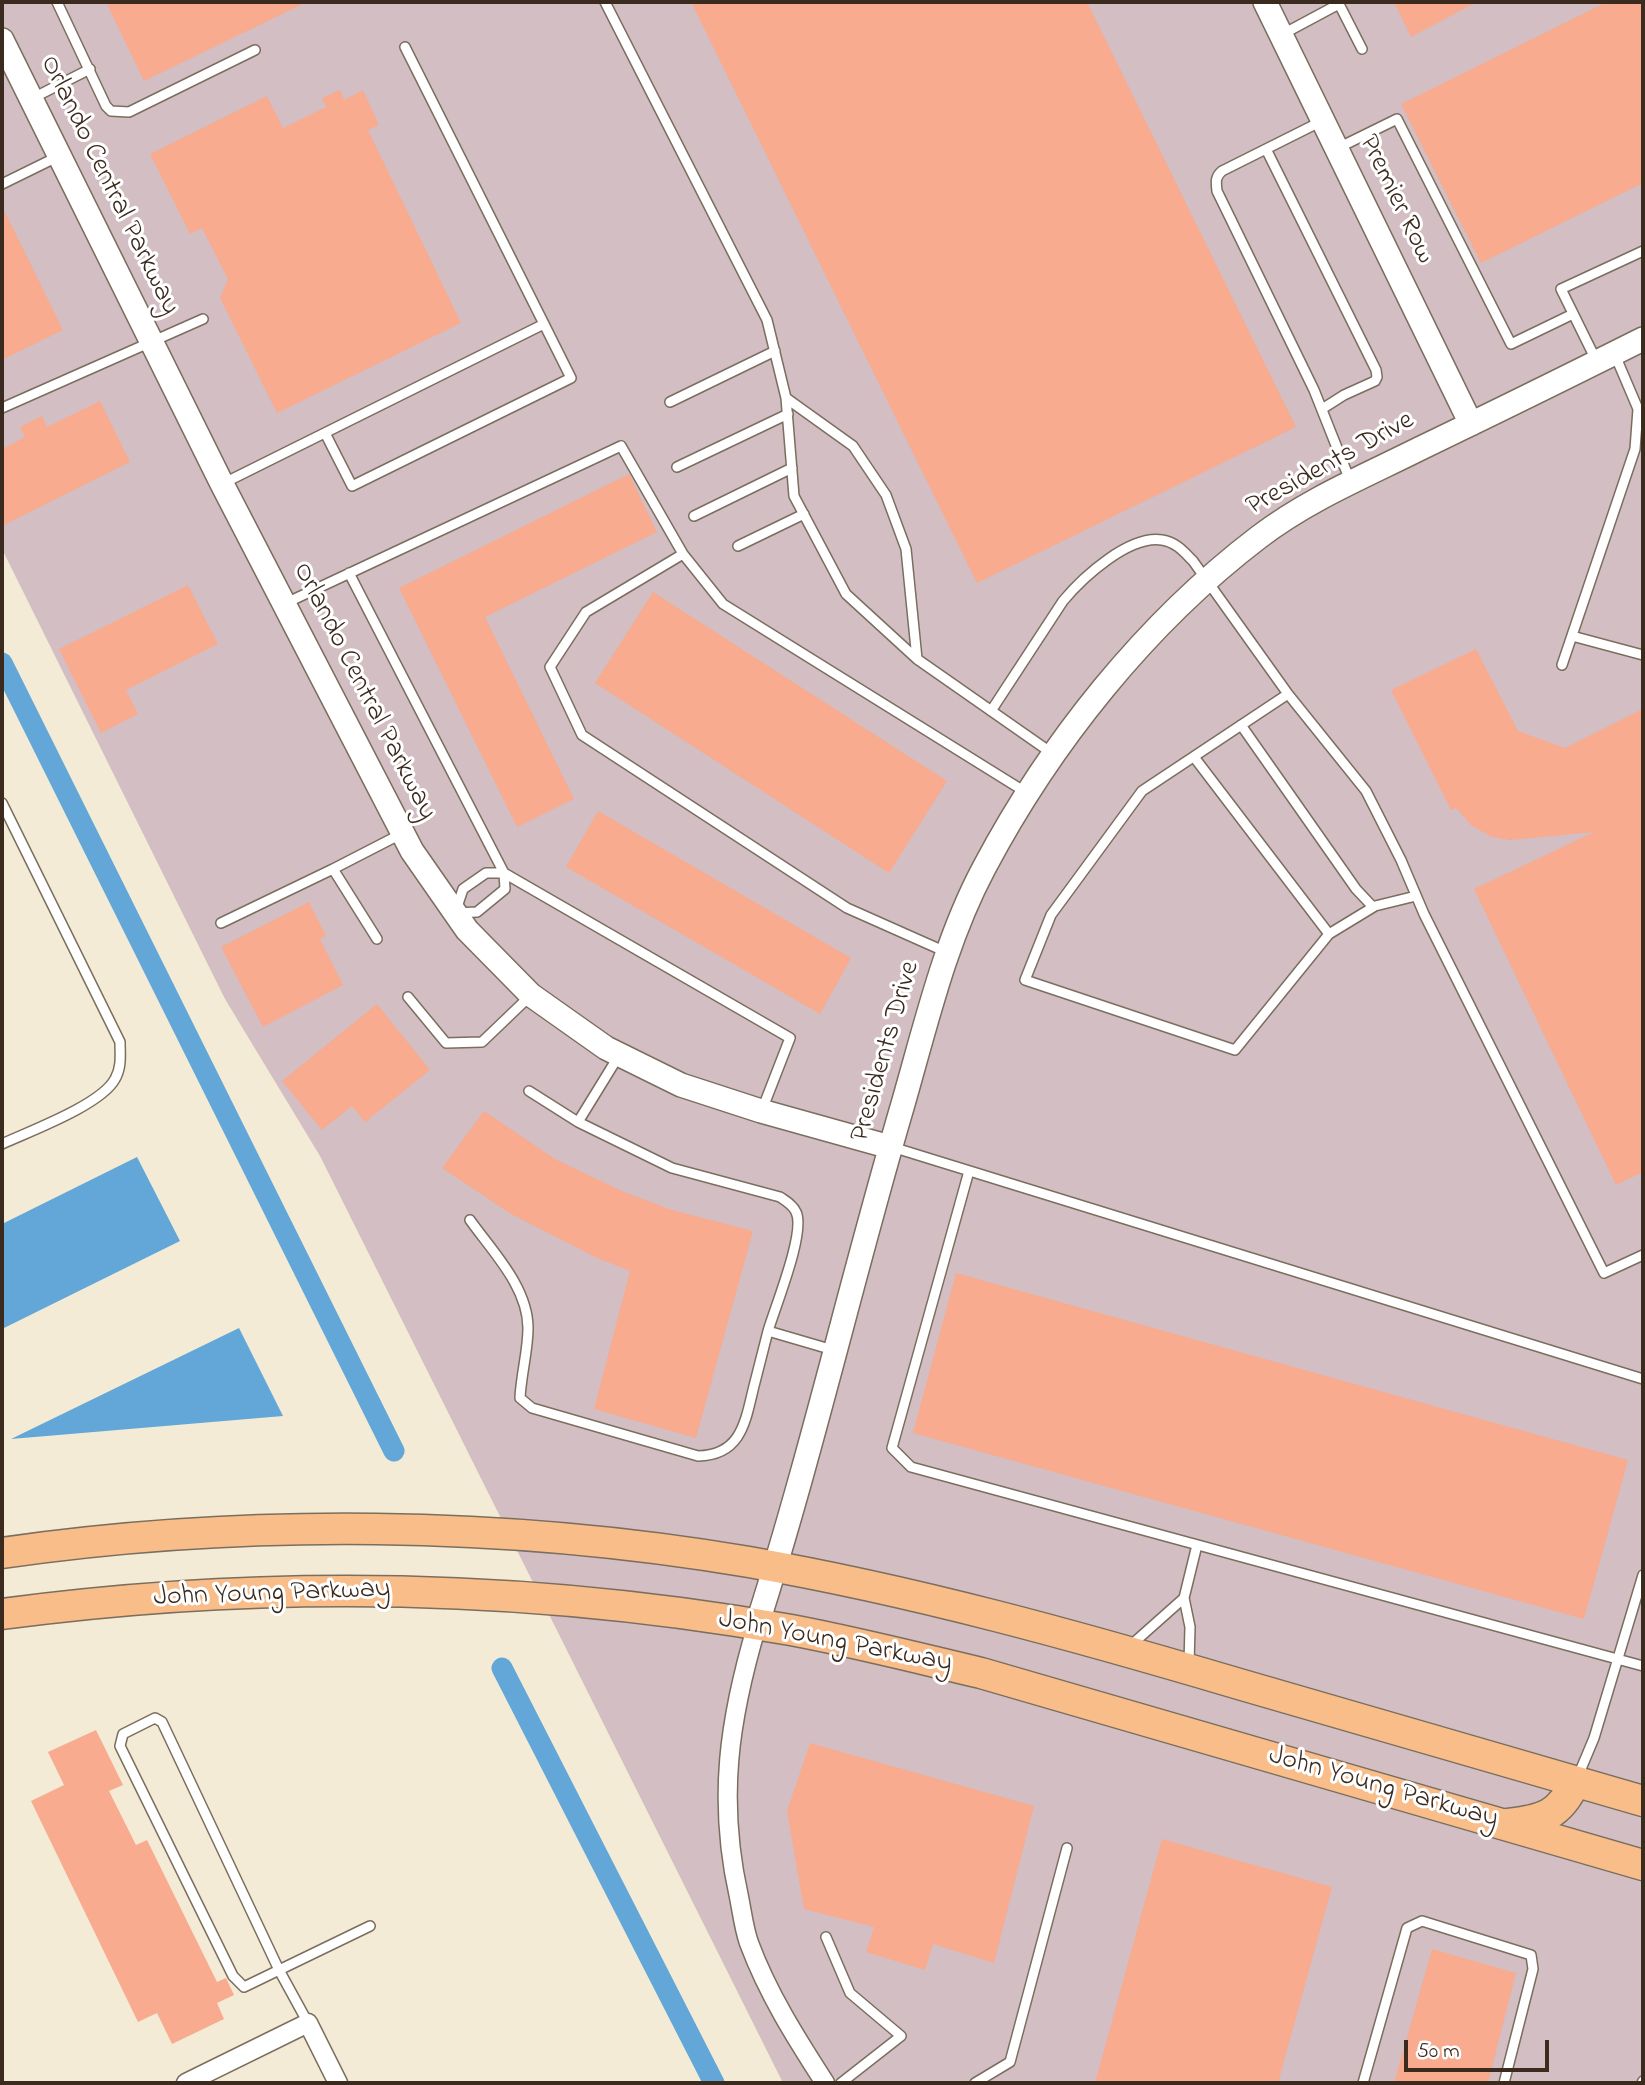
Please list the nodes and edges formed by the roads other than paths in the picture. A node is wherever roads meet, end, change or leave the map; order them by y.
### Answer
1 (57, 2) edge
2 (606, 2) edge
3 (1265, 2) edge
4 (1339, 3) edge
5 (1282, 35) junction
6 (2, 40) edge
7 (405, 47) dead end
8 (1362, 49) dead end
9 (255, 50) dead end
10 (90, 69) junction
11 (9, 71) edge
12 (32, 98) junction
13 (1323, 120) junction
14 (1266, 149) junction
15 (1337, 149) junction
16 (60, 155) junction
17 (2, 184) edge
18 (1643, 251) edge
19 (1573, 314) junction
20 (203, 319) dead end
21 (544, 324) junction
22 (1643, 339) edge
23 (152, 342) junction
24 (775, 351) junction
25 (1606, 357) junction
26 (786, 398) junction
27 (670, 402) dead end
28 (2, 408) edge
29 (1322, 410) junction
30 (788, 414) junction
31 (1471, 424) junction
32 (325, 433) junction
33 (677, 467) dead end
34 (792, 468) junction
35 (1351, 483) junction
36 (222, 484) junction
37 (804, 514) junction
38 (694, 516) dead end
39 (738, 546) dead end
40 (683, 554) junction
41 (349, 573) junction
42 (1206, 581) junction
43 (284, 604) junction
44 (1572, 636) junction
45 (1643, 654) edge
46 (917, 659) junction
47 (1562, 665) dead end
48 (1288, 694) junction
49 (991, 711) junction
50 (1241, 726) junction
51 (1053, 754) junction
52 (1194, 757) junction
53 (1027, 793) junction
54 (2, 803) edge
55 (403, 833) junction
56 (333, 869) junction
57 (505, 873) junction
58 (1416, 897) junction
59 (1373, 907) junction
60 (455, 913) junction
61 (221, 923) dead end
62 (1329, 934) junction
63 (377, 939) dead end
64 (947, 953) junction
65 (531, 995) junction
66 (408, 997) dead end
67 (620, 1055) junction
68 (529, 1091) dead end
69 (761, 1111) junction
70 (578, 1122) junction
71 (2, 1144) edge
72 (890, 1147) junction
73 (969, 1171) junction
74 (470, 1220) dead end
75 (1643, 1255) edge
76 (768, 1331) junction
77 (835, 1350) junction
78 (1643, 1379) edge
79 (1196, 1545) junction
80 (2, 1553) edge
81 (775, 1567) junction
82 (1643, 1575) edge
83 (1184, 1598) junction
84 (2, 1614) edge
85 (757, 1625) junction
86 (1125, 1650) junction
87 (1618, 1659) junction
88 (1643, 1667) edge
89 (1189, 1669) junction
90 (1575, 1782) junction
91 (1643, 1801) edge
92 (1504, 1825) junction
93 (1067, 1848) dead end
94 (1643, 1865) edge
95 (370, 1926) dead end
96 (826, 1937) dead end
97 (279, 1970) junction
98 (308, 2023) junction
99 (186, 2083) edge
100 (338, 2083) edge
101 (825, 2083) edge
102 (841, 2083) edge
103 (975, 2083) edge
104 (1363, 2083) edge
105 (1504, 2083) edge

1 - 10 lane
2 - 24 lane
3 - 5 street, Premier Row
4 - 5 lane
4 - 8 lane
5 - 13 street, Premier Row
6 - 11 street, Orlando Central Parkway
7 - 21 lane
9 - 10 lane
10 - 12 lane
11 - 12 street, Orlando Central Parkway
12 - 16 street, Orlando Central Parkway
13 - 14 lane
13 - 15 street, Premier Row
14 - 29 lane
14 - 29 lane
15 - 19 lane
15 - 31 street, Premier Row
16 - 17 lane
16 - 23 street, Orlando Central Parkway
18 - 19 lane
19 - 25 lane
20 - 23 lane
21 - 32 lane
21 - 32 lane
22 - 25 street, Presidents Drive
23 - 28 lane
23 - 36 street, Orlando Central Parkway
24 - 26 lane
24 - 27 lane
25 - 31 street, Presidents Drive
25 - 44 lane
26 - 30 lane
26 - 46 lane
29 - 35 lane
30 - 33 lane
30 - 34 lane
31 - 35 street, Presidents Drive
32 - 36 lane
34 - 37 lane
34 - 38 lane
35 - 42 street, Presidents Drive
36 - 43 street, Orlando Central Parkway
37 - 39 lane
37 - 46 lane
40 - 41 lane
40 - 53 lane
40 - 64 lane
41 - 43 lane
41 - 57 lane
42 - 48 lane
42 - 49 lane
42 - 51 street, Presidents Drive
43 - 55 street, Orlando Central Parkway
44 - 45 lane
44 - 47 lane
46 - 49 lane
48 - 50 lane
48 - 58 lane
49 - 51 lane
50 - 52 lane
50 - 59 lane
51 - 53 street, Presidents Drive
52 - 62 lane
52 - 62 lane
53 - 64 street, Presidents Drive
54 - 71 lane
55 - 56 lane
55 - 60 street, Orlando Central Parkway
56 - 61 lane
56 - 63 lane
57 - 60 lane
57 - 60 lane
57 - 69 lane
58 - 59 lane
58 - 75 lane
59 - 62 lane
60 - 65 street, Orlando Central Parkway
64 - 72 street, Presidents Drive
65 - 66 lane
65 - 67 street, Orlando Central Parkway
67 - 69 street, Orlando Central Parkway
67 - 70 lane
68 - 70 lane
69 - 72 street, Orlando Central Parkway
70 - 76 lane
72 - 73 lane
72 - 77 street, Presidents Drive
73 - 78 lane
73 - 79 lane
74 - 76 lane
76 - 77 lane
77 - 81 street, Presidents Drive
79 - 83 lane
79 - 87 lane
80 - 81 highway
81 - 85 street, Presidents Drive
81 - 86 highway
82 - 87 lane
83 - 86 lane
83 - 89 lane
84 - 85 highway, John Young Parkway
85 - 92 highway, John Young Parkway
85 - 101 street, Presidents Drive
86 - 89 highway
87 - 88 lane
87 - 90 lane
89 - 90 highway
90 - 91 highway
90 - 92 highway
92 - 94 highway, John Young Parkway
93 - 103 lane
95 - 97 lane
96 - 102 lane
97 - 97 lane
97 - 98 lane
98 - 99 street
98 - 100 street
104 - 105 lane

